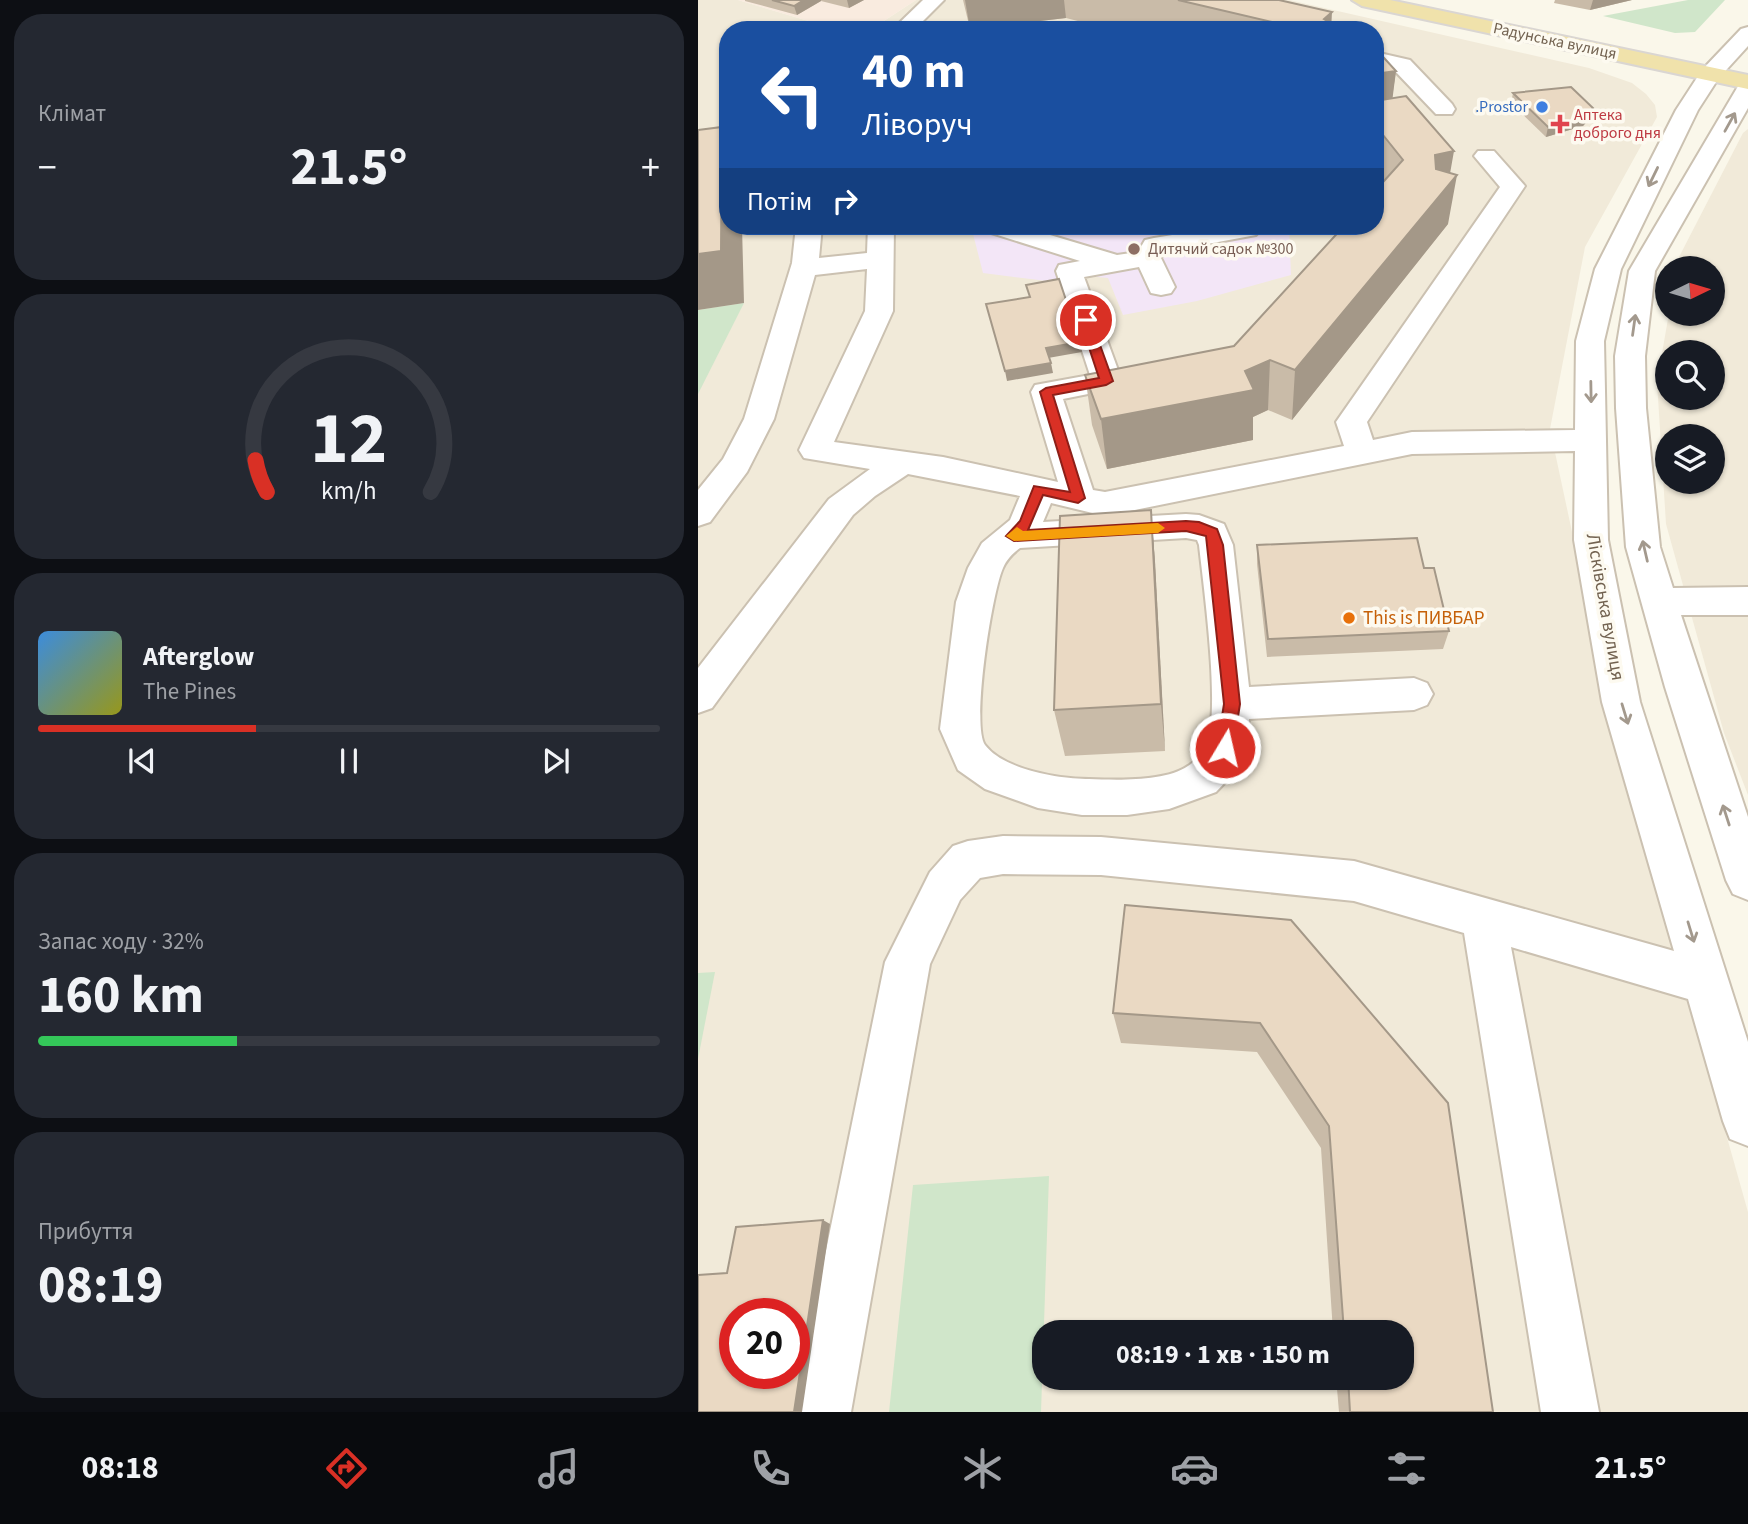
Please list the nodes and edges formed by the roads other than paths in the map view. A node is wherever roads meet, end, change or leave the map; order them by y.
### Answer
1 (934, 0) edge
2 (1362, 0) edge
3 (912, 21) edge
4 (1748, 33) edge
5 (1384, 60) edge
6 (1710, 75) junction
7 (1748, 85) edge
8 (1444, 109) dead end
9 (1486, 156) dead end
10 (808, 235) edge
11 (881, 235) edge
12 (1033, 235) edge
13 (1218, 235) edge
14 (1128, 256) junction
15 (881, 259) junction
16 (804, 268) junction
17 (1161, 287) dead end
18 (1591, 440) junction
19 (1362, 453) junction
20 (902, 463) junction
21 (1039, 489) junction
22 (1078, 498) junction
23 (698, 514) edge
24 (1014, 536) junction
25 (1748, 601) edge
26 (1660, 602) junction
27 (1414, 694) dead end
28 (698, 697) edge
29 (1232, 704) junction
30 (1748, 880) edge
31 (1484, 919) junction
32 (1706, 982) junction
33 (1748, 1121) edge
34 (822, 1412) edge
35 (1570, 1412) edge

1 - 3 street
2 - 6 main road, Радунська вулиця
4 - 6 street, Лісківська вулиця
5 - 8 street
6 - 7 main road, Радунська вулиця
6 -> 18 street, Лісківська вулиця
26 -> 7 street
9 - 19 street
10 - 16 street
11 - 15 street
12 - 14 street
13 - 14 street
14 - 17 street
14 - 22 street
15 - 16 street
15 - 20 street
16 - 23 street
18 - 19 street
18 -> 32 street, Лісківська вулиця
19 - 22 street
20 - 21 street
20 - 28 street
21 - 22 street
21 - 24 street
24 - 29 street
24 - 29 street
25 - 26 street
30 -> 26 street
27 - 29 street
31 - 32 street
31 - 34 street
31 - 35 street
32 - 33 street, Лісківська вулиця

